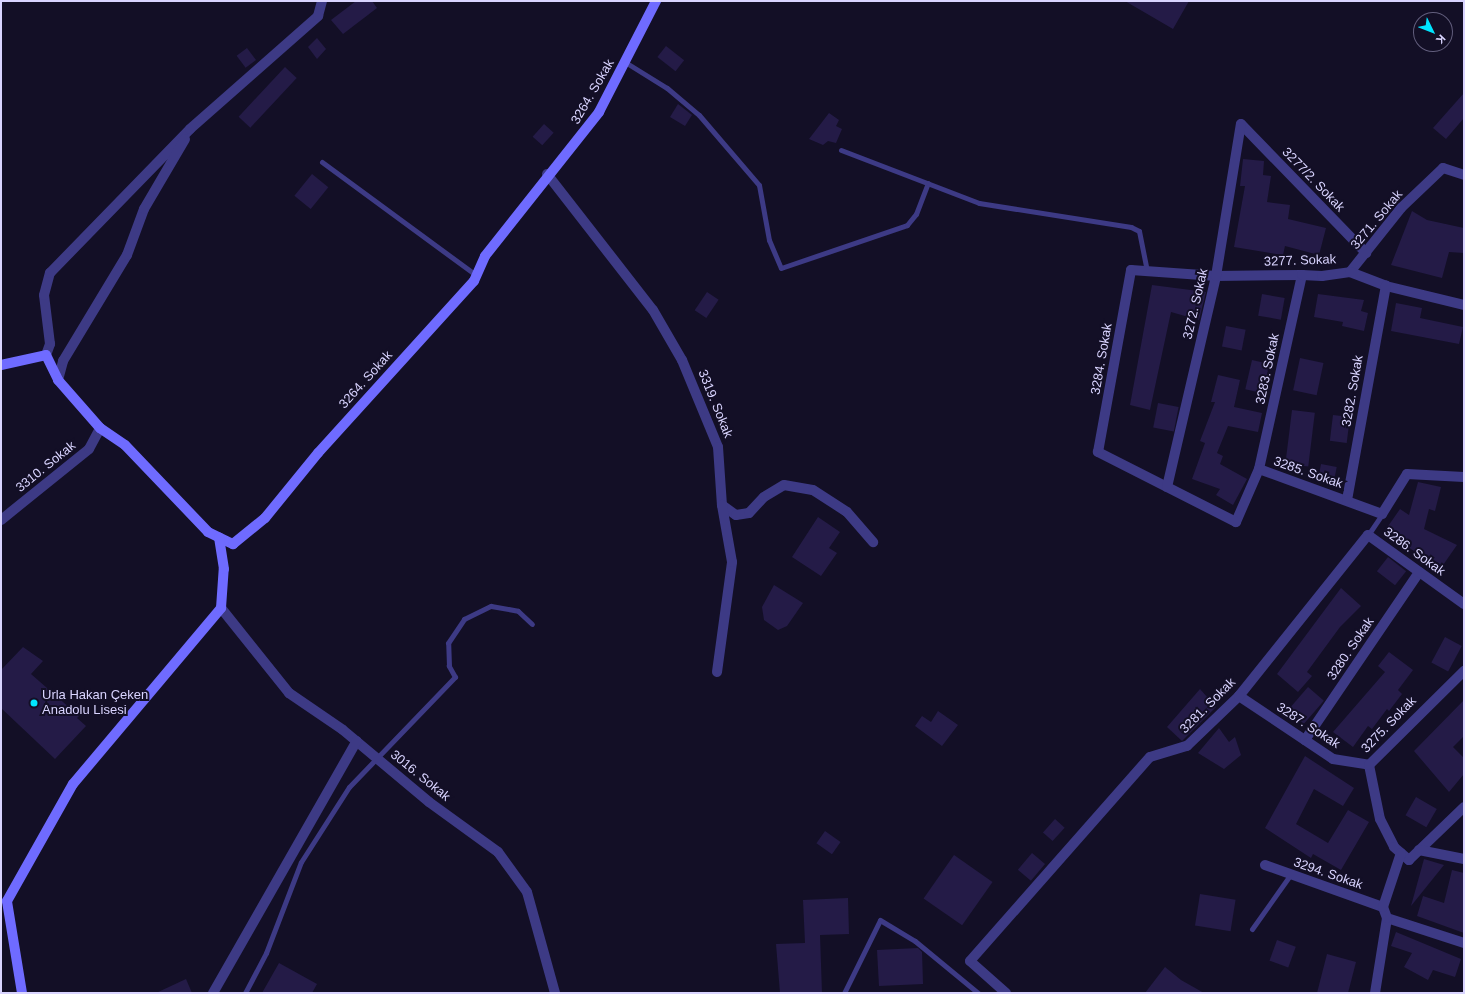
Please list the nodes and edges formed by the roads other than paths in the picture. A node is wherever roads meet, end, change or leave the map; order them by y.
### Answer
1 (322, 1) edge
2 (656, 1) edge
3 (625, 62) junction
4 (1241, 124) joint
5 (190, 129) junction
6 (841, 150) dead end
7 (322, 162) dead end
8 (547, 174) junction
9 (1464, 175) edge
10 (928, 183) junction
11 (1366, 253) junction
12 (1131, 270) joint
13 (1146, 271) junction
14 (1350, 272) junction
15 (476, 275) junction
16 (1302, 275) junction
17 (1216, 276) junction
18 (1386, 286) junction
19 (1464, 305) edge
20 (46, 355) junction
21 (1, 365) edge
22 (58, 380) junction
23 (100, 428) junction
24 (1098, 452) joint
25 (1259, 469) junction
26 (1464, 477) edge
27 (1167, 487) junction
28 (1347, 500) junction
29 (722, 505) junction
30 (1382, 514) junction
31 (1, 520) edge
32 (1368, 535) junction
33 (219, 537) junction
34 (872, 542) dead end
35 (1419, 572) junction
36 (1464, 604) edge
37 (221, 608) junction
38 (532, 624) dead end
39 (1464, 671) edge
40 (717, 672) dead end
41 (1239, 696) junction
42 (1305, 740) junction
43 (357, 741) junction
44 (376, 758) junction
45 (1369, 765) junction
46 (1464, 807) edge
47 (1419, 850) junction
48 (1401, 853) junction
49 (1464, 859) edge
50 (1265, 865) dead end
51 (1291, 874) junction
52 (1383, 907) junction
53 (1388, 918) junction
54 (1252, 929) dead end
55 (1464, 943) edge
56 (22, 993) edge
57 (213, 993) edge
58 (245, 993) edge
59 (556, 993) edge
60 (844, 993) edge
61 (978, 993) edge
62 (1006, 993) edge
63 (1375, 993) edge

1 - 5 street
2 - 3 street, 3264. Sokak
3 - 8 street, 3264. Sokak
3 - 10 lane
4 - 11 street, 3277/2. Sokak
4 - 17 street, 3272. Sokak
5 - 20 street
5 - 22 street
6 - 10 lane
7 - 15 lane
8 - 15 street, 3264. Sokak
8 - 29 street, 3319. Sokak
9 - 11 street, 3271. Sokak
10 - 13 lane
11 - 14 street, 3271. Sokak
12 - 13 street, 3277. Sokak
12 - 24 street, 3284. Sokak
13 - 17 street, 3277. Sokak
14 - 16 street, 3277. Sokak
14 - 18 street, 3277. Sokak
15 - 33 street, 3264. Sokak
16 - 17 street, 3277. Sokak
16 - 25 street, 3283. Sokak
17 - 27 street, 3272. Sokak
18 - 19 street, 3277. Sokak
18 - 28 street, 3282. Sokak
20 - 21 street
20 - 22 street, 3264. Sokak
22 - 23 street, 3264. Sokak
23 - 31 street, 3310. Sokak
23 - 33 street, 3264. Sokak
24 - 27 street, 3285. Sokak
25 - 27 street, 3285. Sokak
25 - 28 street, 3285. Sokak
26 - 30 street
28 - 30 street, 3285. Sokak
29 - 34 street
29 - 40 street, 3319. Sokak
30 - 32 lane
32 - 35 street, 3286. Sokak
32 - 41 street, 3281. Sokak
33 - 37 street
35 - 36 street, 3286. Sokak
35 - 42 street, 3280. Sokak
37 - 43 street, 3016. Sokak
37 - 56 street
38 - 44 lane
39 - 45 street, 3275. Sokak
41 - 42 street, 3287. Sokak
41 - 62 street, 3281. Sokak
42 - 45 street, 3287. Sokak
43 - 44 street, 3016. Sokak
43 - 57 street
44 - 58 lane
44 - 59 street, 3016. Sokak
45 - 48 street, 3275. Sokak
46 - 47 street
47 - 48 street
47 - 49 street
48 - 52 street
50 - 51 street, 3294. Sokak
51 - 52 street, 3294. Sokak
51 - 54 lane
52 - 53 street
53 - 55 street
53 - 63 street
60 - 61 lane

